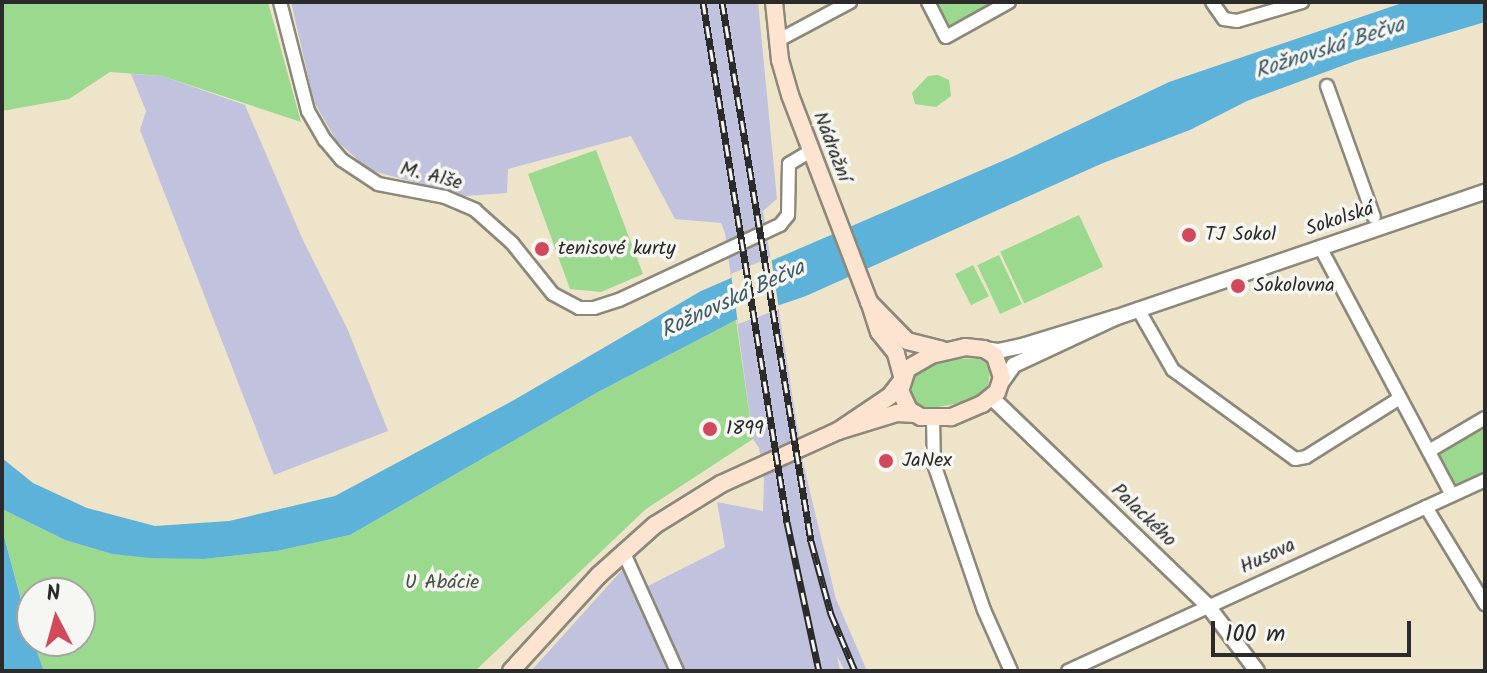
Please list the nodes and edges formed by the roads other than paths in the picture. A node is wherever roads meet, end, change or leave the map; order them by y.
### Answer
1 (280, 2) edge
2 (774, 2) edge
3 (850, 2) edge
4 (928, 2) edge
5 (1009, 2) edge
6 (1212, 2) edge
7 (1302, 2) edge
8 (777, 41) junction
9 (1327, 86) dead end
10 (812, 150) junction
11 (1485, 192) edge
12 (1374, 217) dead end
13 (1320, 247) junction
14 (867, 297) junction
15 (1138, 309) junction
16 (1117, 317) junction
17 (984, 349) junction
18 (943, 350) junction
19 (901, 379) junction
20 (996, 390) junction
21 (1400, 398) junction
22 (915, 414) junction
23 (933, 418) junction
24 (1485, 418) edge
25 (838, 431) junction
26 (1429, 451) junction
27 (1485, 480) edge
28 (1452, 495) junction
29 (1426, 507) junction
30 (623, 551) junction
31 (1485, 604) edge
32 (1208, 606) junction
33 (511, 671) edge
34 (677, 671) edge
35 (1011, 671) edge
36 (1068, 671) edge
37 (1257, 671) edge

1 - 10 street, M. Alše
2 - 8 main road, Nádražní
3 - 8 street
4 - 5 street
6 - 7 street
8 - 10 main road, Nádražní
9 - 12 street
10 - 14 main road, Nádražní
11 - 13 street, Sokolská
13 - 15 street, Sokolská
13 - 21 street
14 - 18 main road, Nádražní
14 - 19 main road, Nádražní
15 - 16 street, Sokolská
15 - 21 street
16 - 17 street, Sokolská
16 - 20 street, Sokolská
17 - 18 main road, Sokolská
17 - 20 main road
18 - 19 main road, Sokolská
19 - 22 main road
19 - 25 main road, Sokolská
20 - 23 main road, Sokolská
20 - 32 street, Palackého
21 - 26 street
22 - 23 main road, Sokolská
22 - 25 main road, Sokolská
23 - 35 street
24 - 26 street
25 - 30 main road, Sokolská
26 - 28 street
27 - 28 street, Husova
28 - 29 street, Husova
29 - 31 street
29 - 32 street, Husova
30 - 33 main road
30 - 34 street
32 - 36 street, Husova
32 - 37 street, Palackého

